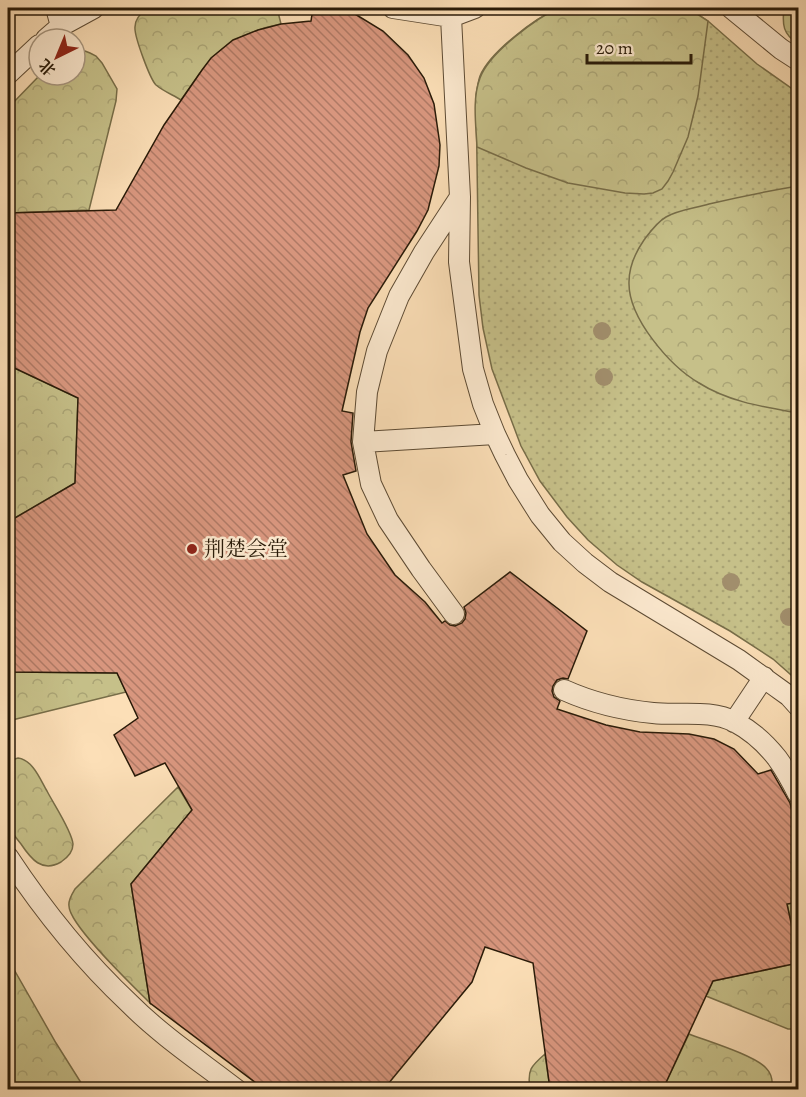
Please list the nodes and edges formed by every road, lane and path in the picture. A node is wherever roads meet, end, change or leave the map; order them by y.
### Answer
1 (94, 8) edge
2 (393, 8) edge
3 (475, 8) edge
4 (731, 8) edge
5 (420, 10) edge
6 (451, 17) junction
7 (54, 24) edge
8 (27, 56) edge
9 (798, 60) edge
10 (8, 74) edge
11 (460, 197) junction
12 (495, 434) junction
13 (363, 442) junction
14 (454, 614) dead end
15 (764, 677) junction
16 (564, 690) dead end
17 (798, 706) edge
18 (734, 722) junction
19 (798, 794) edge
20 (8, 857) edge
21 (237, 1089) edge

1 - 7 lane
2 - 5 lane
3 - 6 lane
4 - 9 lane
5 - 6 lane
6 - 11 lane
8 - 10 lane
11 - 12 lane
11 - 13 lane
12 - 13 lane
12 - 15 lane
13 - 14 lane
15 - 17 lane
15 - 18 lane
16 - 18 lane
18 - 19 lane
20 - 21 lane

